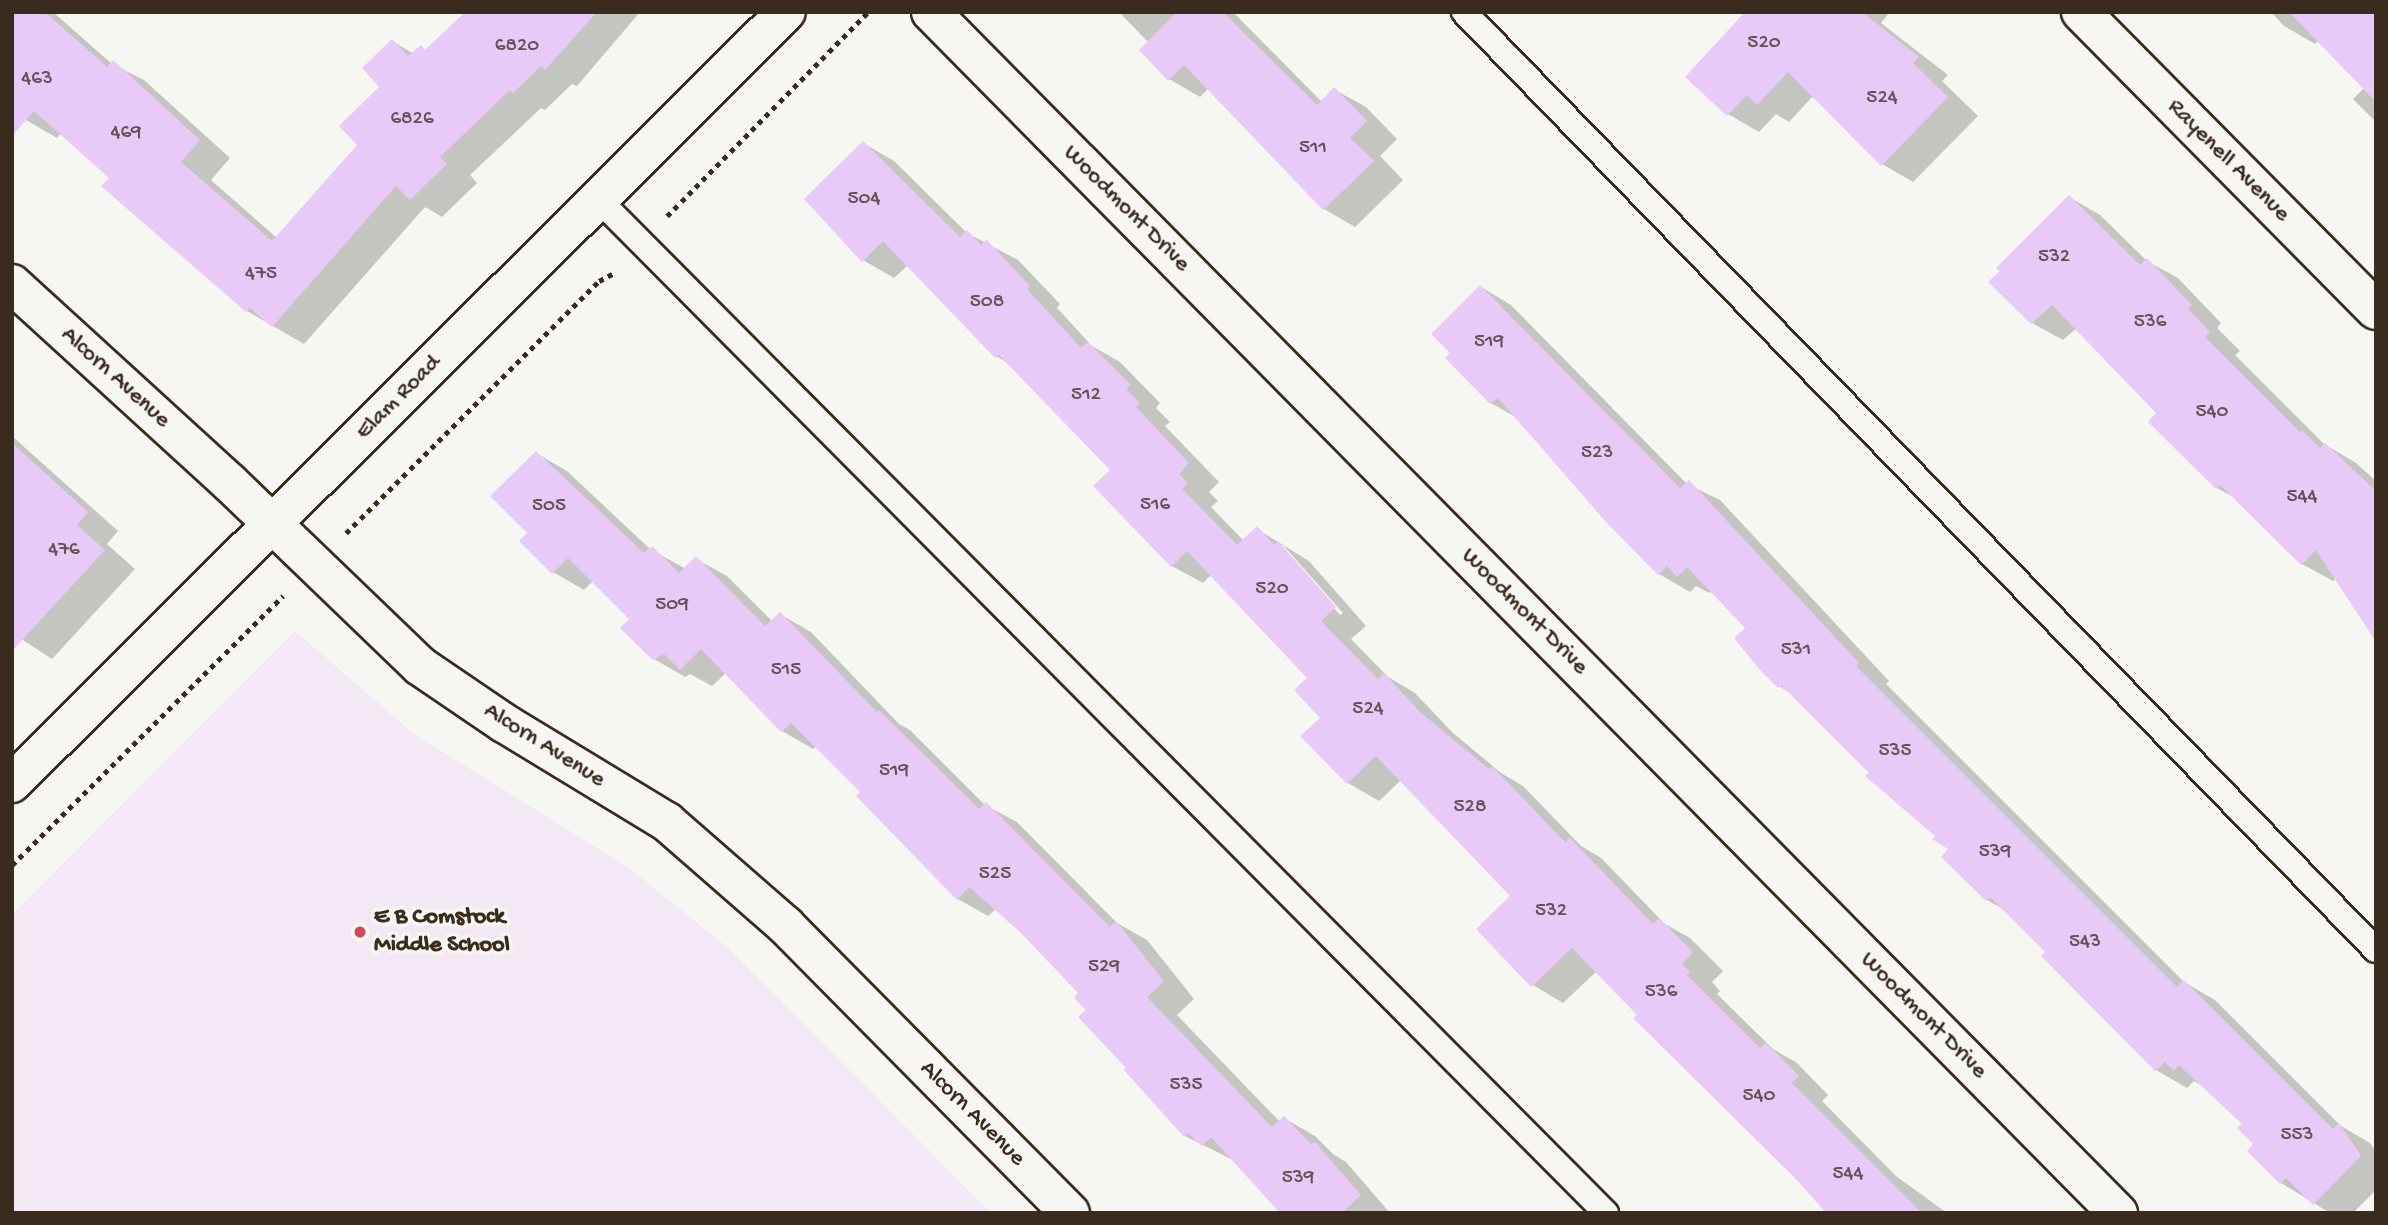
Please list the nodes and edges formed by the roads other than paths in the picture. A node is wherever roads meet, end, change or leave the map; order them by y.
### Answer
1 (786, 12) edge
2 (931, 12) edge
3 (1464, 12) edge
4 (2081, 12) edge
5 (598, 199) junction
6 (12, 284) edge
7 (2376, 310) edge
8 (272, 525) junction
9 (15, 775) edge
10 (2376, 950) edge
11 (1070, 1213) edge
12 (1606, 1213) edge
13 (2118, 1213) edge

1 - 5 street, Elam Road
2 - 13 street, Woodmont Drive
3 - 10 lane
4 - 7 street, Rayenell Avenue
5 - 8 street, Elam Road
5 - 12 lane
6 - 8 street, Alcorn Avenue
8 - 9 street, Elam Road
8 - 11 street, Alcorn Avenue

